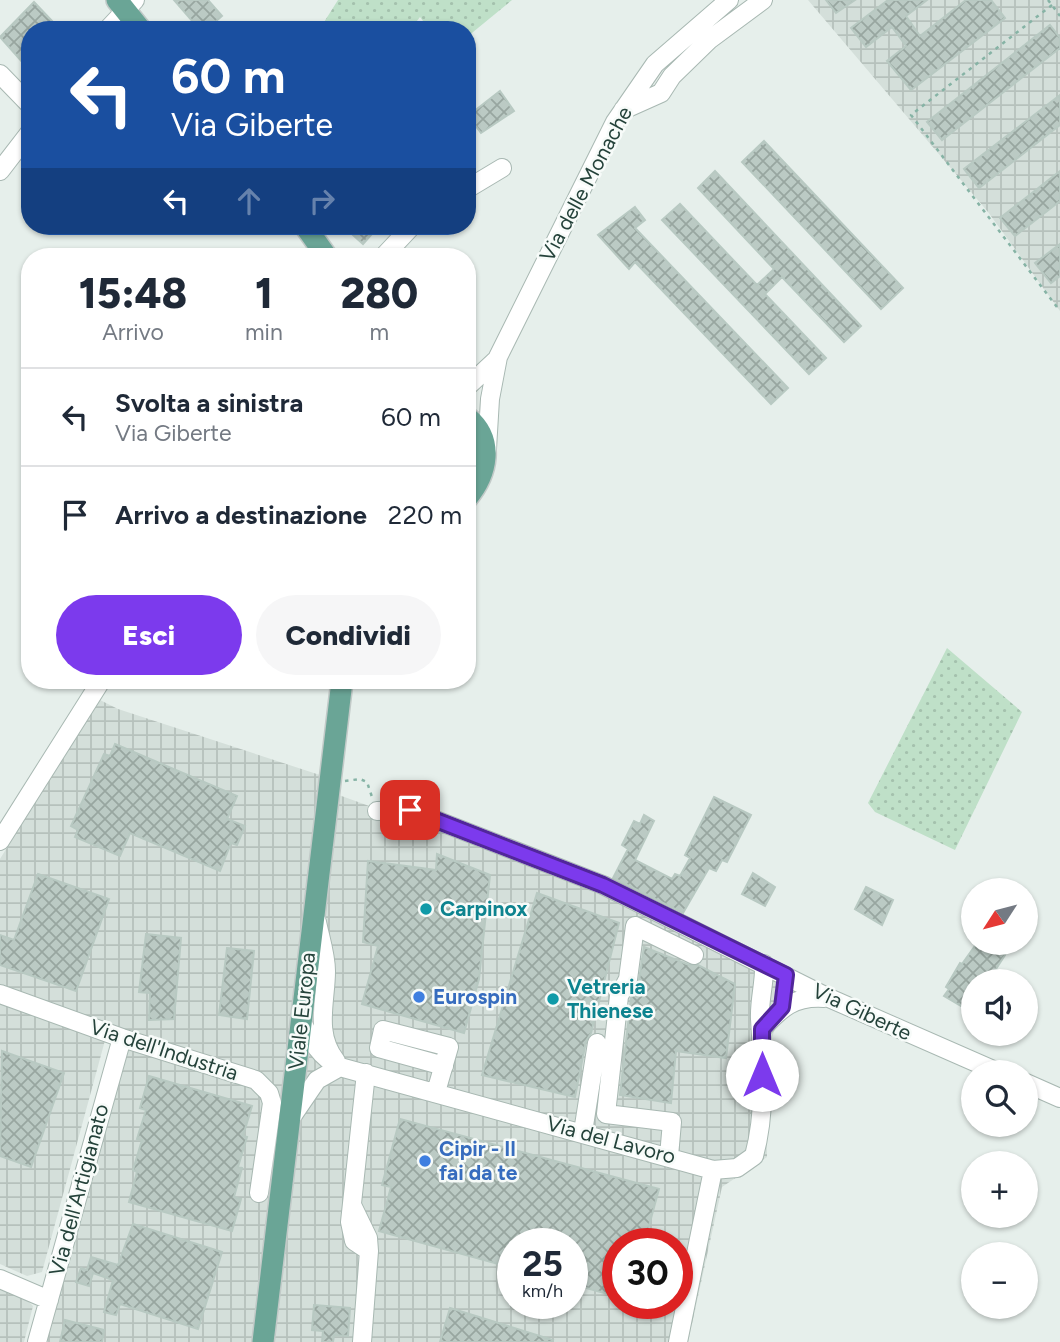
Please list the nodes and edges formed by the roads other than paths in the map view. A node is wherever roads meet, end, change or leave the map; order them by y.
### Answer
1 (729, 0) edge
2 (763, 0) edge
3 (125, 3) edge
4 (113, 21) edge
5 (136, 21) edge
6 (0, 74) edge
7 (21, 96) edge
8 (624, 110) junction
9 (21, 144) edge
10 (502, 169) dead end
11 (0, 171) edge
12 (476, 185) edge
13 (404, 235) edge
14 (391, 248) edge
15 (498, 357) junction
16 (476, 378) edge
17 (476, 429) edge
18 (486, 452) junction
19 (476, 487) edge
20 (96, 689) edge
21 (341, 689) edge
22 (377, 811) road end
23 (0, 841) edge
24 (314, 903) junction
25 (694, 955) dead end
26 (764, 964) junction
27 (786, 975) junction
28 (0, 993) edge
29 (762, 994) junction
30 (829, 998) junction
31 (782, 1007) junction
32 (301, 1020) junction
33 (762, 1029) junction
34 (122, 1038) junction
35 (597, 1043) dead end
36 (970, 1060) edge
37 (340, 1066) junction
38 (444, 1066) dead end
39 (366, 1073) junction
40 (1038, 1088) edge
41 (436, 1092) junction
42 (1060, 1098) edge
43 (289, 1122) junction
44 (583, 1132) junction
45 (669, 1156) junction
46 (713, 1170) junction
47 (260, 1193) dead end
48 (0, 1279) edge
49 (49, 1300) junction
50 (37, 1342) edge
51 (263, 1342) edge
52 (362, 1342) edge
53 (678, 1342) edge

1 - 8 street, Via delle Monache
2 - 8 street
3 - 4 street
3 - 5 main road
6 - 7 street
8 - 15 street, Via delle Monache
9 - 11 street
10 - 12 street
13 - 14 street
15 - 16 street
15 - 18 street
17 - 18 main road
18 - 19 main road
20 - 23 street
21 - 24 main road, Viale Europa
22 - 26 street, Via Giberte
24 - 32 main road, Viale Europa
24 - 37 street
25 - 45 street
26 - 27 street, Via Giberte
26 - 29 street
27 - 29 street
27 - 30 street, Via Giberte
27 - 31 street
28 - 34 street, Via dell'Industria
29 - 33 street
30 - 31 street
30 - 36 street, Via Giberte
31 - 33 street
32 - 37 street, Via del Lavoro
32 - 43 main road, Viale Europa
33 - 46 street
34 - 47 street, Via dell'Industria
34 - 49 street, Via dell'Artigianato
35 - 44 street
37 - 39 street, Via del Lavoro
37 - 43 street
38 - 41 street
39 - 41 street, Via del Lavoro
39 - 52 street
40 - 42 street
41 - 44 street, Via del Lavoro
43 - 51 main road, Viale Europa
44 - 45 street, Via del Lavoro
45 - 46 street, Via del Lavoro
46 - 53 street
48 - 49 street
49 - 50 street, Via dell'Artigianato

